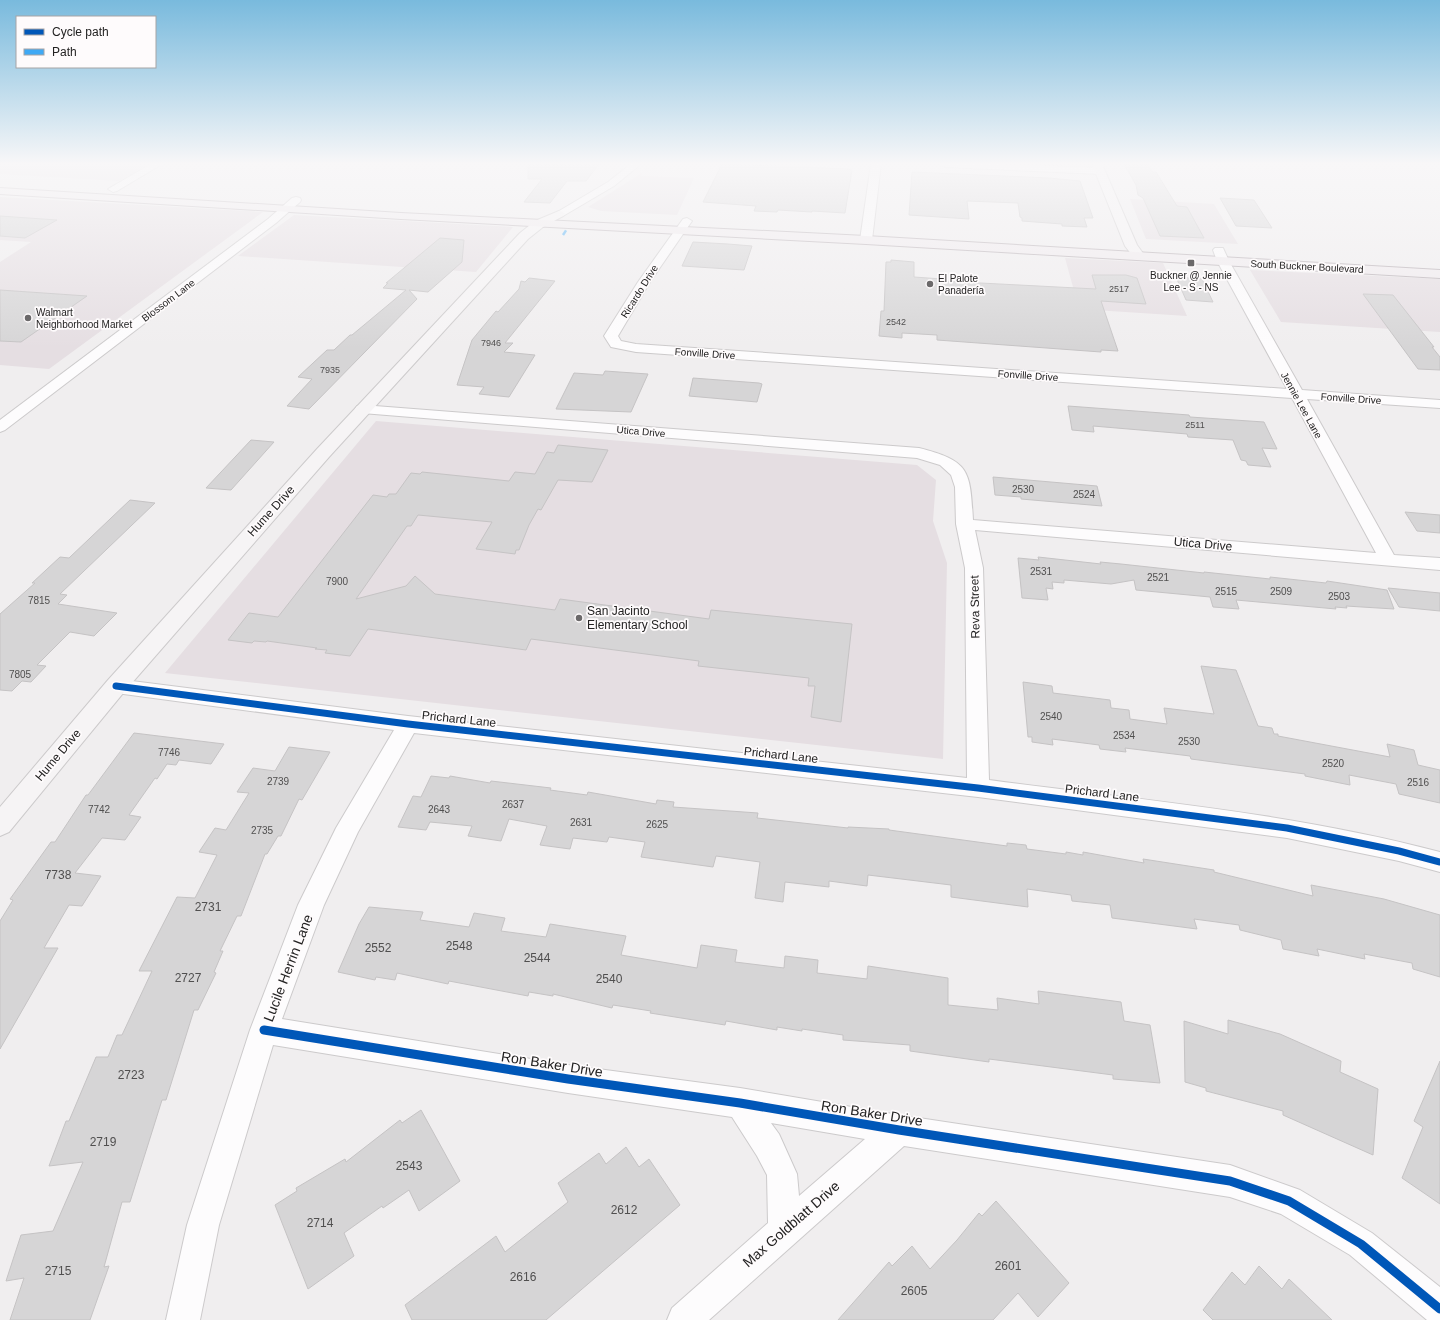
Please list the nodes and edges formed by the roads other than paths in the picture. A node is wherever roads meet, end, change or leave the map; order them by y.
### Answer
1 (263, 226) edge
2 (537, 226) edge
3 (655, 226) edge
4 (680, 226) edge
5 (684, 226) junction
6 (868, 226) edge
7 (1123, 226) edge
8 (867, 236) junction
9 (1131, 246) junction
10 (1140, 256) junction
11 (1221, 256) junction
12 (1374, 259) junction
13 (1440, 262) edge
14 (1384, 271) junction
15 (1440, 274) edge
16 (616, 344) joint
17 (1295, 394) junction
18 (1440, 404) edge
19 (362, 409) junction
20 (0, 427) edge
21 (919, 453) joint
22 (965, 524) junction
23 (1388, 559) junction
24 (1440, 564) edge
25 (116, 686) junction
26 (408, 724) junction
27 (978, 788) junction
28 (2, 819) edge
29 (1440, 862) edge
30 (264, 1030) junction
31 (740, 1103) junction
32 (899, 1130) junction
33 (784, 1230) junction
34 (1440, 1310) edge
35 (183, 1320) edge
36 (684, 1320) edge

1 - 20 street, Blossom Lane
2 - 19 street, Hume Drive
3 - 5 main road, South Buckner Boulevard
4 - 5 main road, South Buckner Boulevard
5 - 8 main road, South Buckner Boulevard
5 - 16 street, Ricardo Drive
6 - 8 street
7 - 9 street
8 - 9 main road, South Buckner Boulevard
8 - 10 main road, South Buckner Boulevard
9 - 10 street
9 - 11 main road, South Buckner Boulevard
10 - 11 main road, South Buckner Boulevard
11 - 12 main road, South Buckner Boulevard
11 - 14 main road, South Buckner Boulevard
11 - 17 street, Jennie Lee Lane
12 - 13 main road, South Buckner Boulevard
12 - 14 main road
14 - 15 main road, South Buckner Boulevard
16 - 17 street, Fonville Drive
17 - 18 street, Fonville Drive
17 - 23 street, Jennie Lee Lane
19 - 21 street, Utica Drive
19 - 25 street, Hume Drive
21 - 22 street, Reva Street
22 - 23 street, Utica Drive
22 - 27 street, Reva Street
23 - 24 street, Utica Drive
25 - 26 street, Prichard Lane
25 - 28 street, Hume Drive
26 - 27 street, Prichard Lane
26 - 30 street, Lucile Herrin Lane
27 - 29 street, Prichard Lane
30 - 31 street, Ron Baker Drive
30 - 35 street, Lucile Herrin Lane
31 - 32 street, Ron Baker Drive
31 - 33 street
32 - 33 street, Max Goldblatt Drive
32 - 34 street, Ron Baker Drive
33 - 36 street, Max Goldblatt Drive

